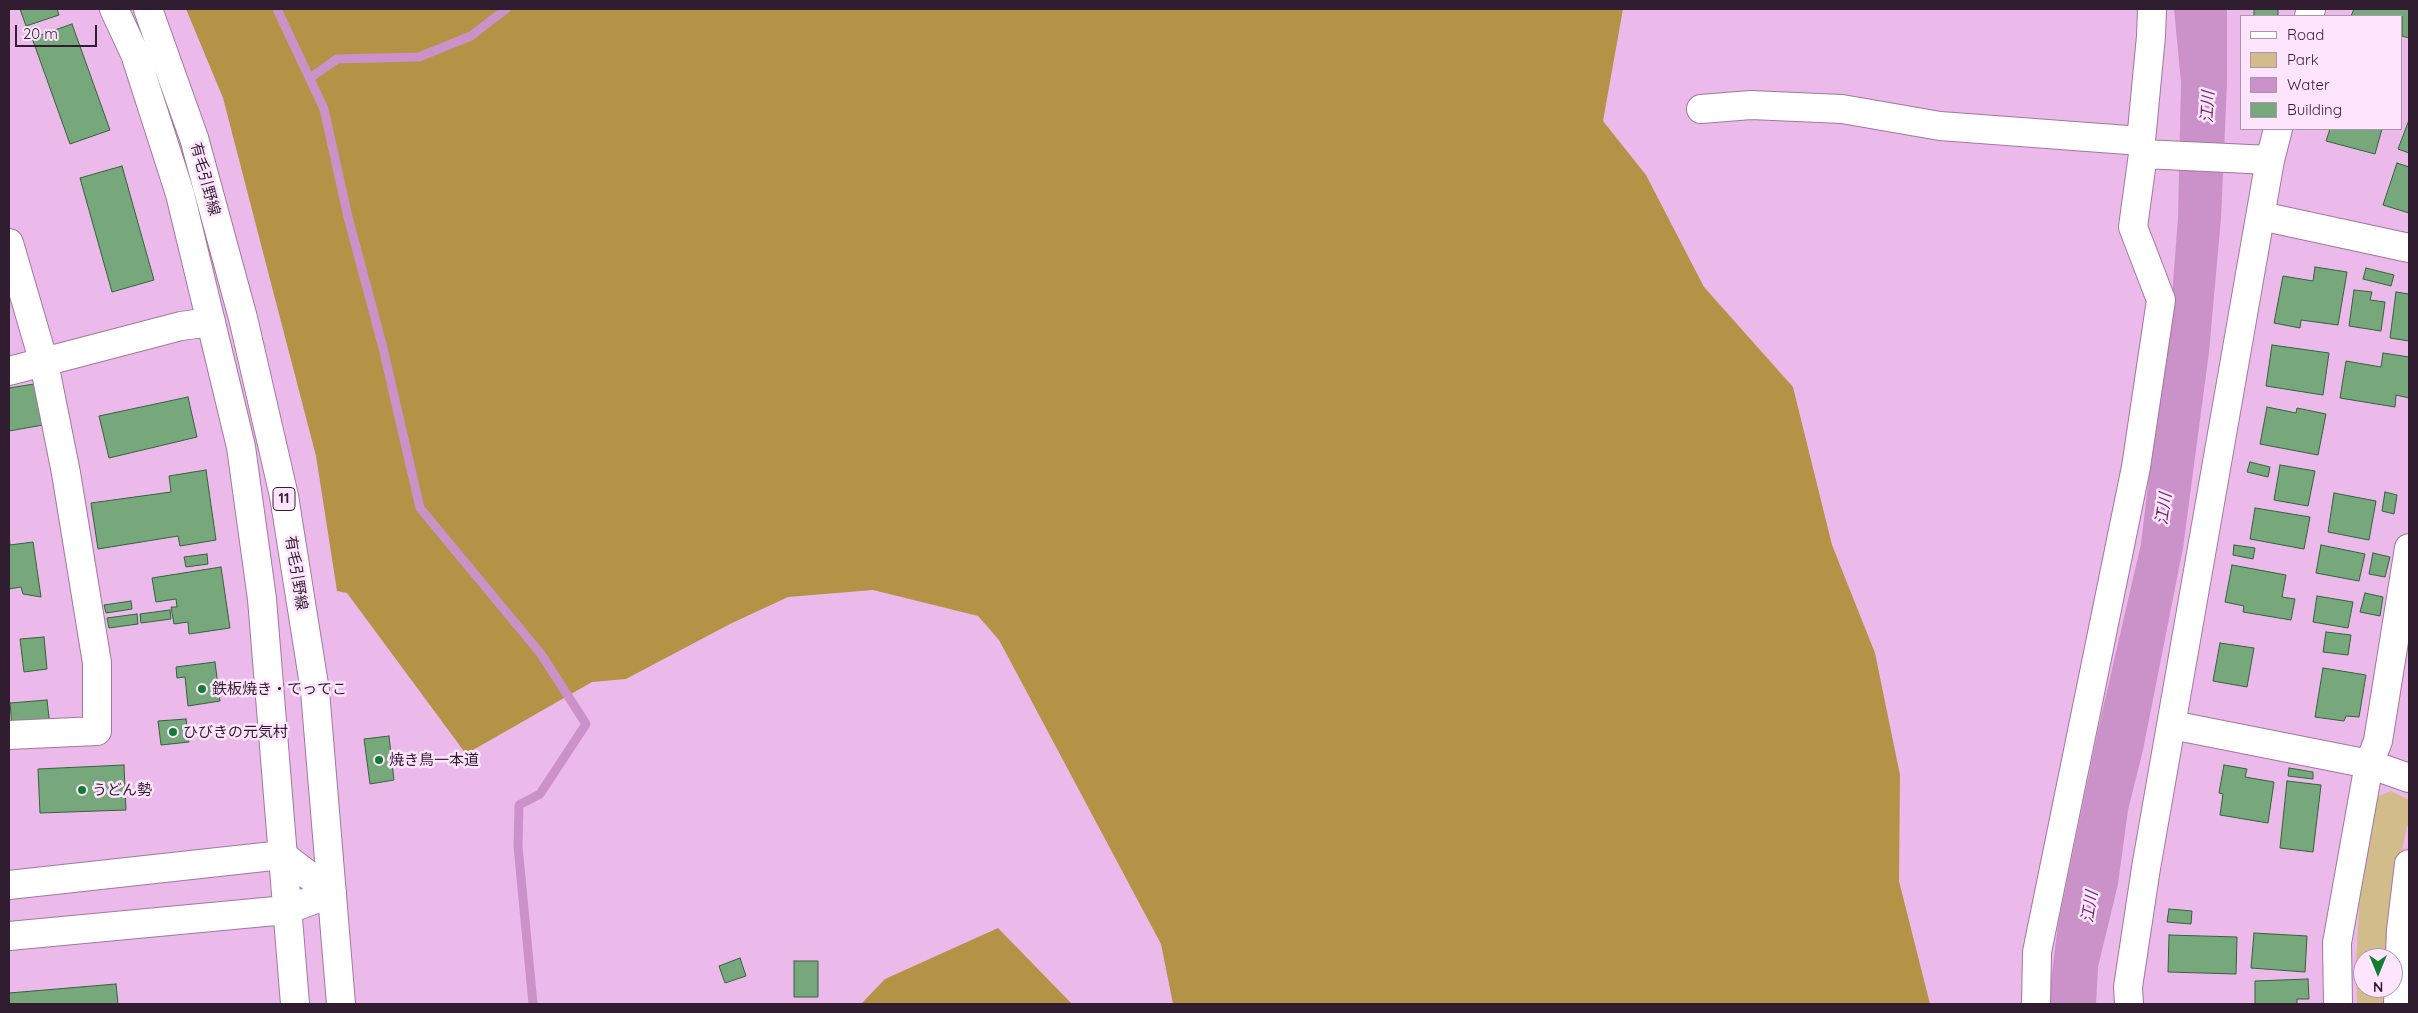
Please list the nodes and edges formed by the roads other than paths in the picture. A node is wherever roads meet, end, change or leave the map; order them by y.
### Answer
1 (114, 9) edge
2 (148, 9) edge
3 (2152, 9) edge
4 (1701, 109) dead end
5 (2278, 130) edge
6 (2142, 148) junction
7 (2270, 160) junction
8 (2261, 216) junction
9 (9, 243) edge
10 (2409, 248) edge
11 (211, 322) junction
12 (44, 363) junction
13 (9, 371) edge
14 (2409, 548) edge
15 (2172, 725) junction
16 (9, 735) edge
17 (2369, 764) junction
18 (2409, 778) edge
19 (282, 855) junction
20 (2409, 864) edge
21 (9, 885) edge
22 (332, 893) junction
23 (286, 910) junction
24 (9, 936) edge
25 (295, 1004) edge
26 (341, 1004) edge
27 (2036, 1004) edge
28 (2129, 1004) edge
29 (2338, 1004) edge
30 (2398, 1004) edge

1 - 11 street, 有毛引野線
2 - 22 street, 有毛引野線 / 11
3 - 6 street
4 - 6 street
5 - 7 street
6 - 7 street
6 - 27 street
7 - 8 street
8 - 10 street
8 - 15 street
9 - 12 street
11 - 12 street
11 - 19 street, 有毛引野線
12 - 13 street
12 - 16 street
14 - 17 street
15 - 17 street
15 - 28 street
17 - 18 street
17 - 29 street
19 - 21 street
19 - 22 street
19 - 23 street, 有毛引野線
20 - 30 street
22 - 23 street
22 - 26 street, 有毛引野線 / 11
23 - 24 street
23 - 25 street, 有毛引野線

